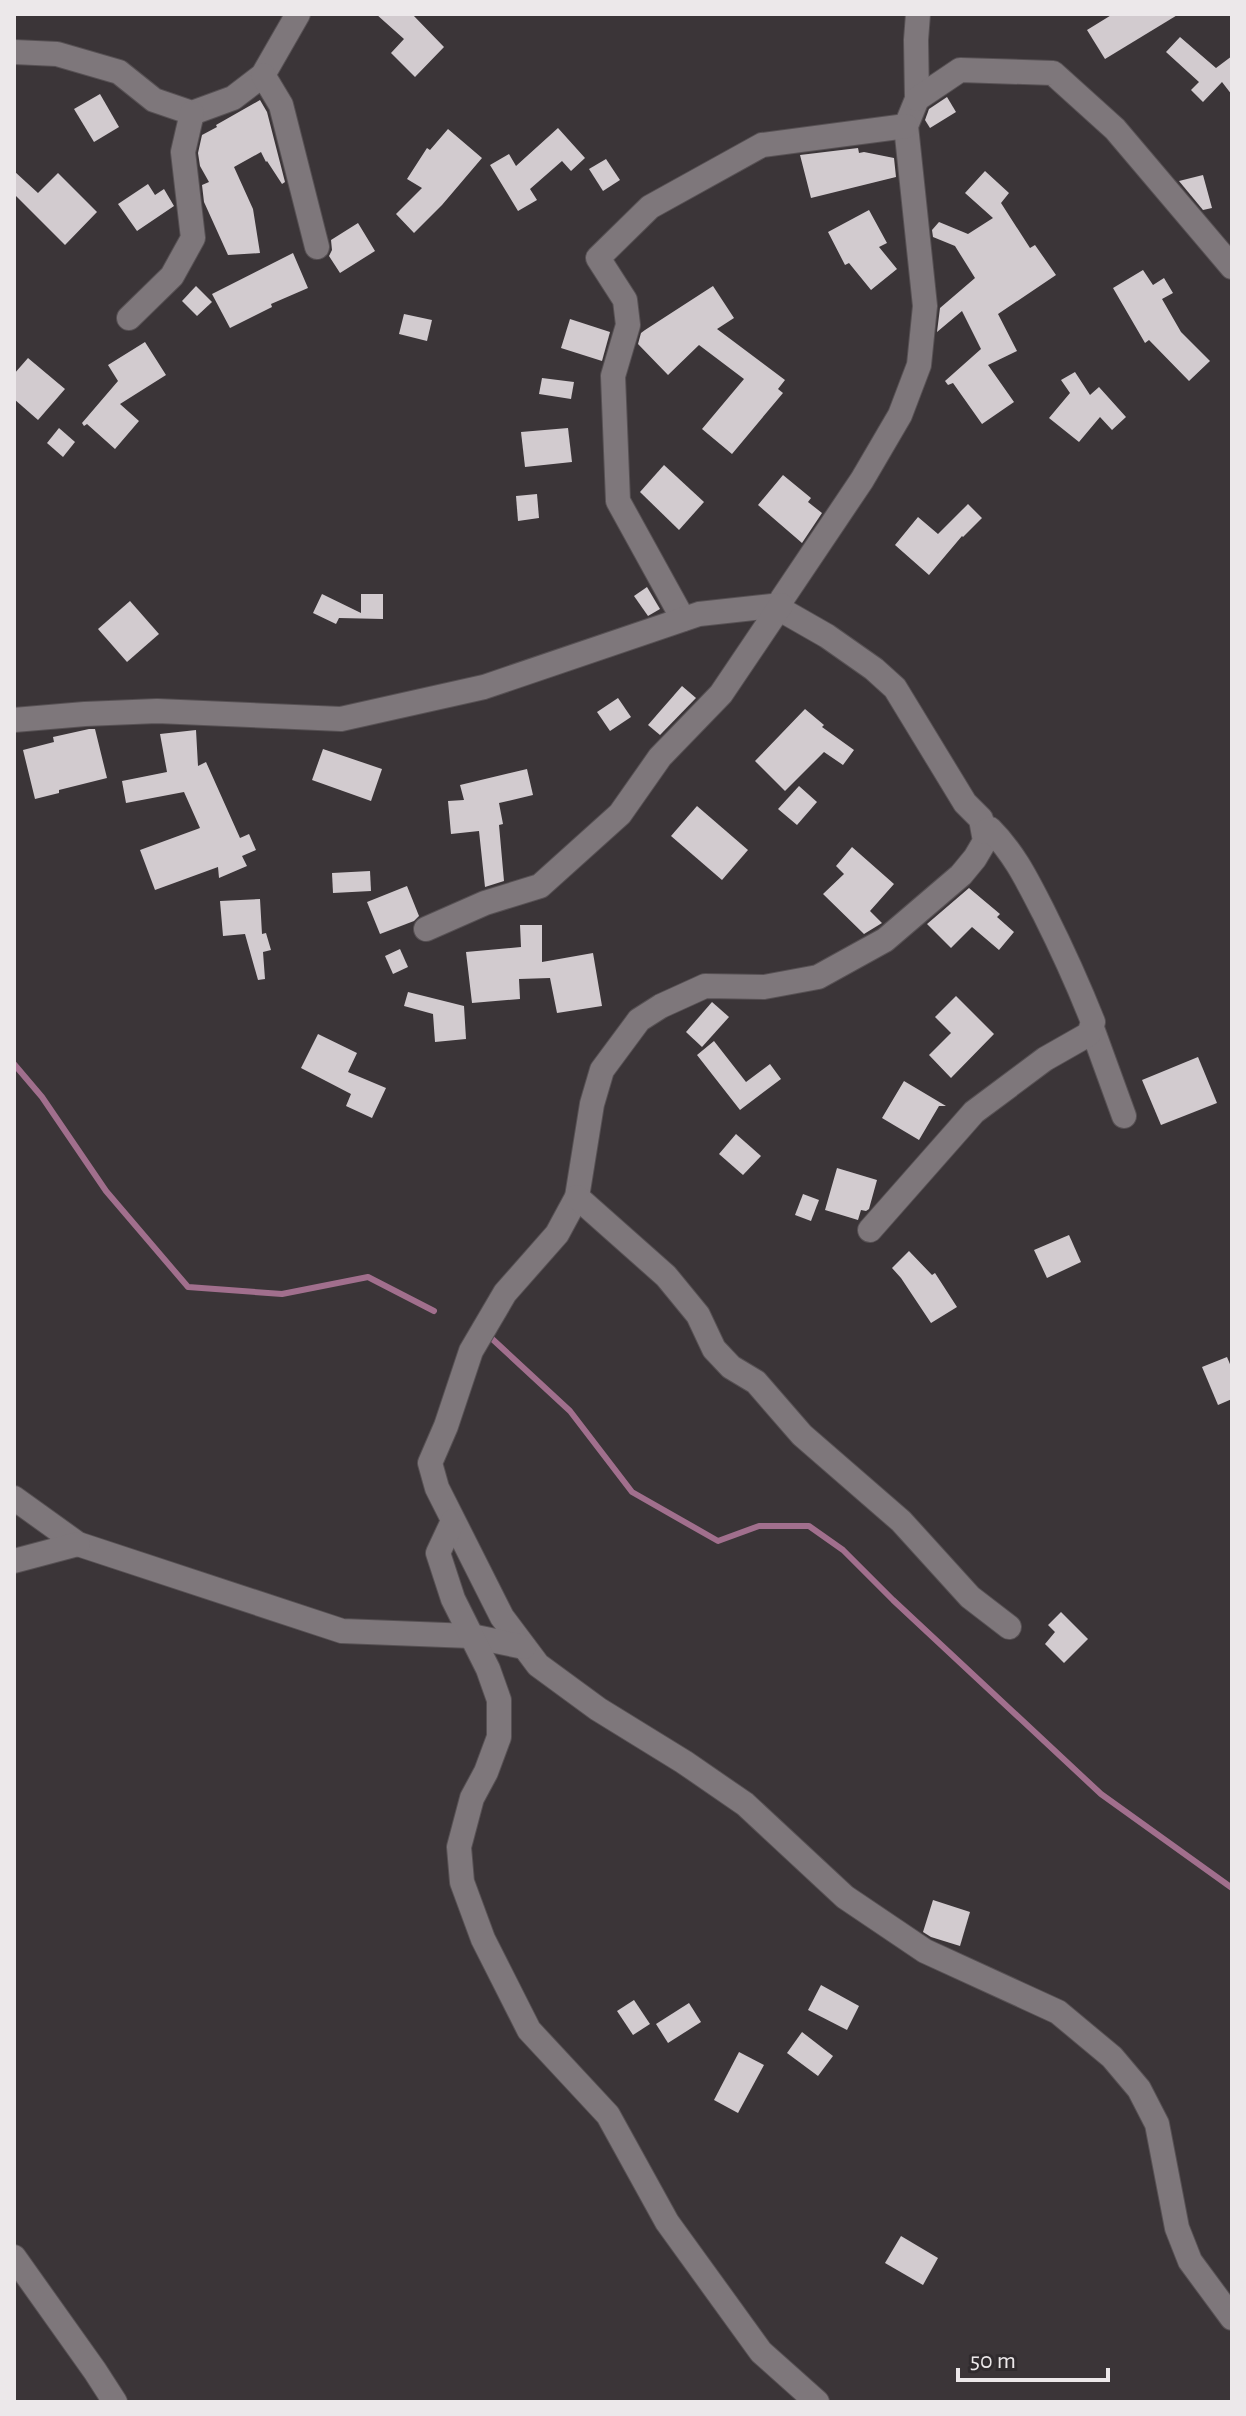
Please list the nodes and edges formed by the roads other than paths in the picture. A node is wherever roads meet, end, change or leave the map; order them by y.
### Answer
1 (298, 14) edge
2 (918, 14) edge
3 (14, 52) edge
4 (263, 75) junction
5 (917, 99) junction
6 (192, 113) junction
7 (906, 126) junction
8 (317, 247) dead end
9 (1232, 267) edge
10 (129, 318) dead end
11 (781, 605) junction
12 (683, 619) junction
13 (14, 720) edge
14 (985, 832) junction
15 (426, 929) dead end
16 (1092, 1028) junction
17 (1124, 1116) dead end
18 (577, 1197) junction
19 (870, 1230) dead end
20 (14, 1498) edge
21 (453, 1521) junction
22 (78, 1544) junction
23 (14, 1561) edge
24 (1009, 1627) dead end
25 (471, 1636) junction
26 (524, 1647) junction
27 (14, 2257) edge
28 (1232, 2318) edge
29 (115, 2402) edge
30 (817, 2402) edge

1 - 4 street
2 - 5 street
3 - 6 street
4 - 6 street
4 - 8 street
5 - 7 street
5 - 9 street
6 - 10 street
7 - 11 street
7 - 12 street
11 - 12 street
11 - 14 street
11 - 15 street
12 - 13 street
14 - 16 street
14 - 18 street
16 - 17 street
16 - 19 street
18 - 21 street
18 - 24 street
20 - 22 street
21 - 25 street
21 - 26 street
22 - 23 street
22 - 25 street
25 - 26 street
25 - 30 street
26 - 28 street
27 - 29 street

